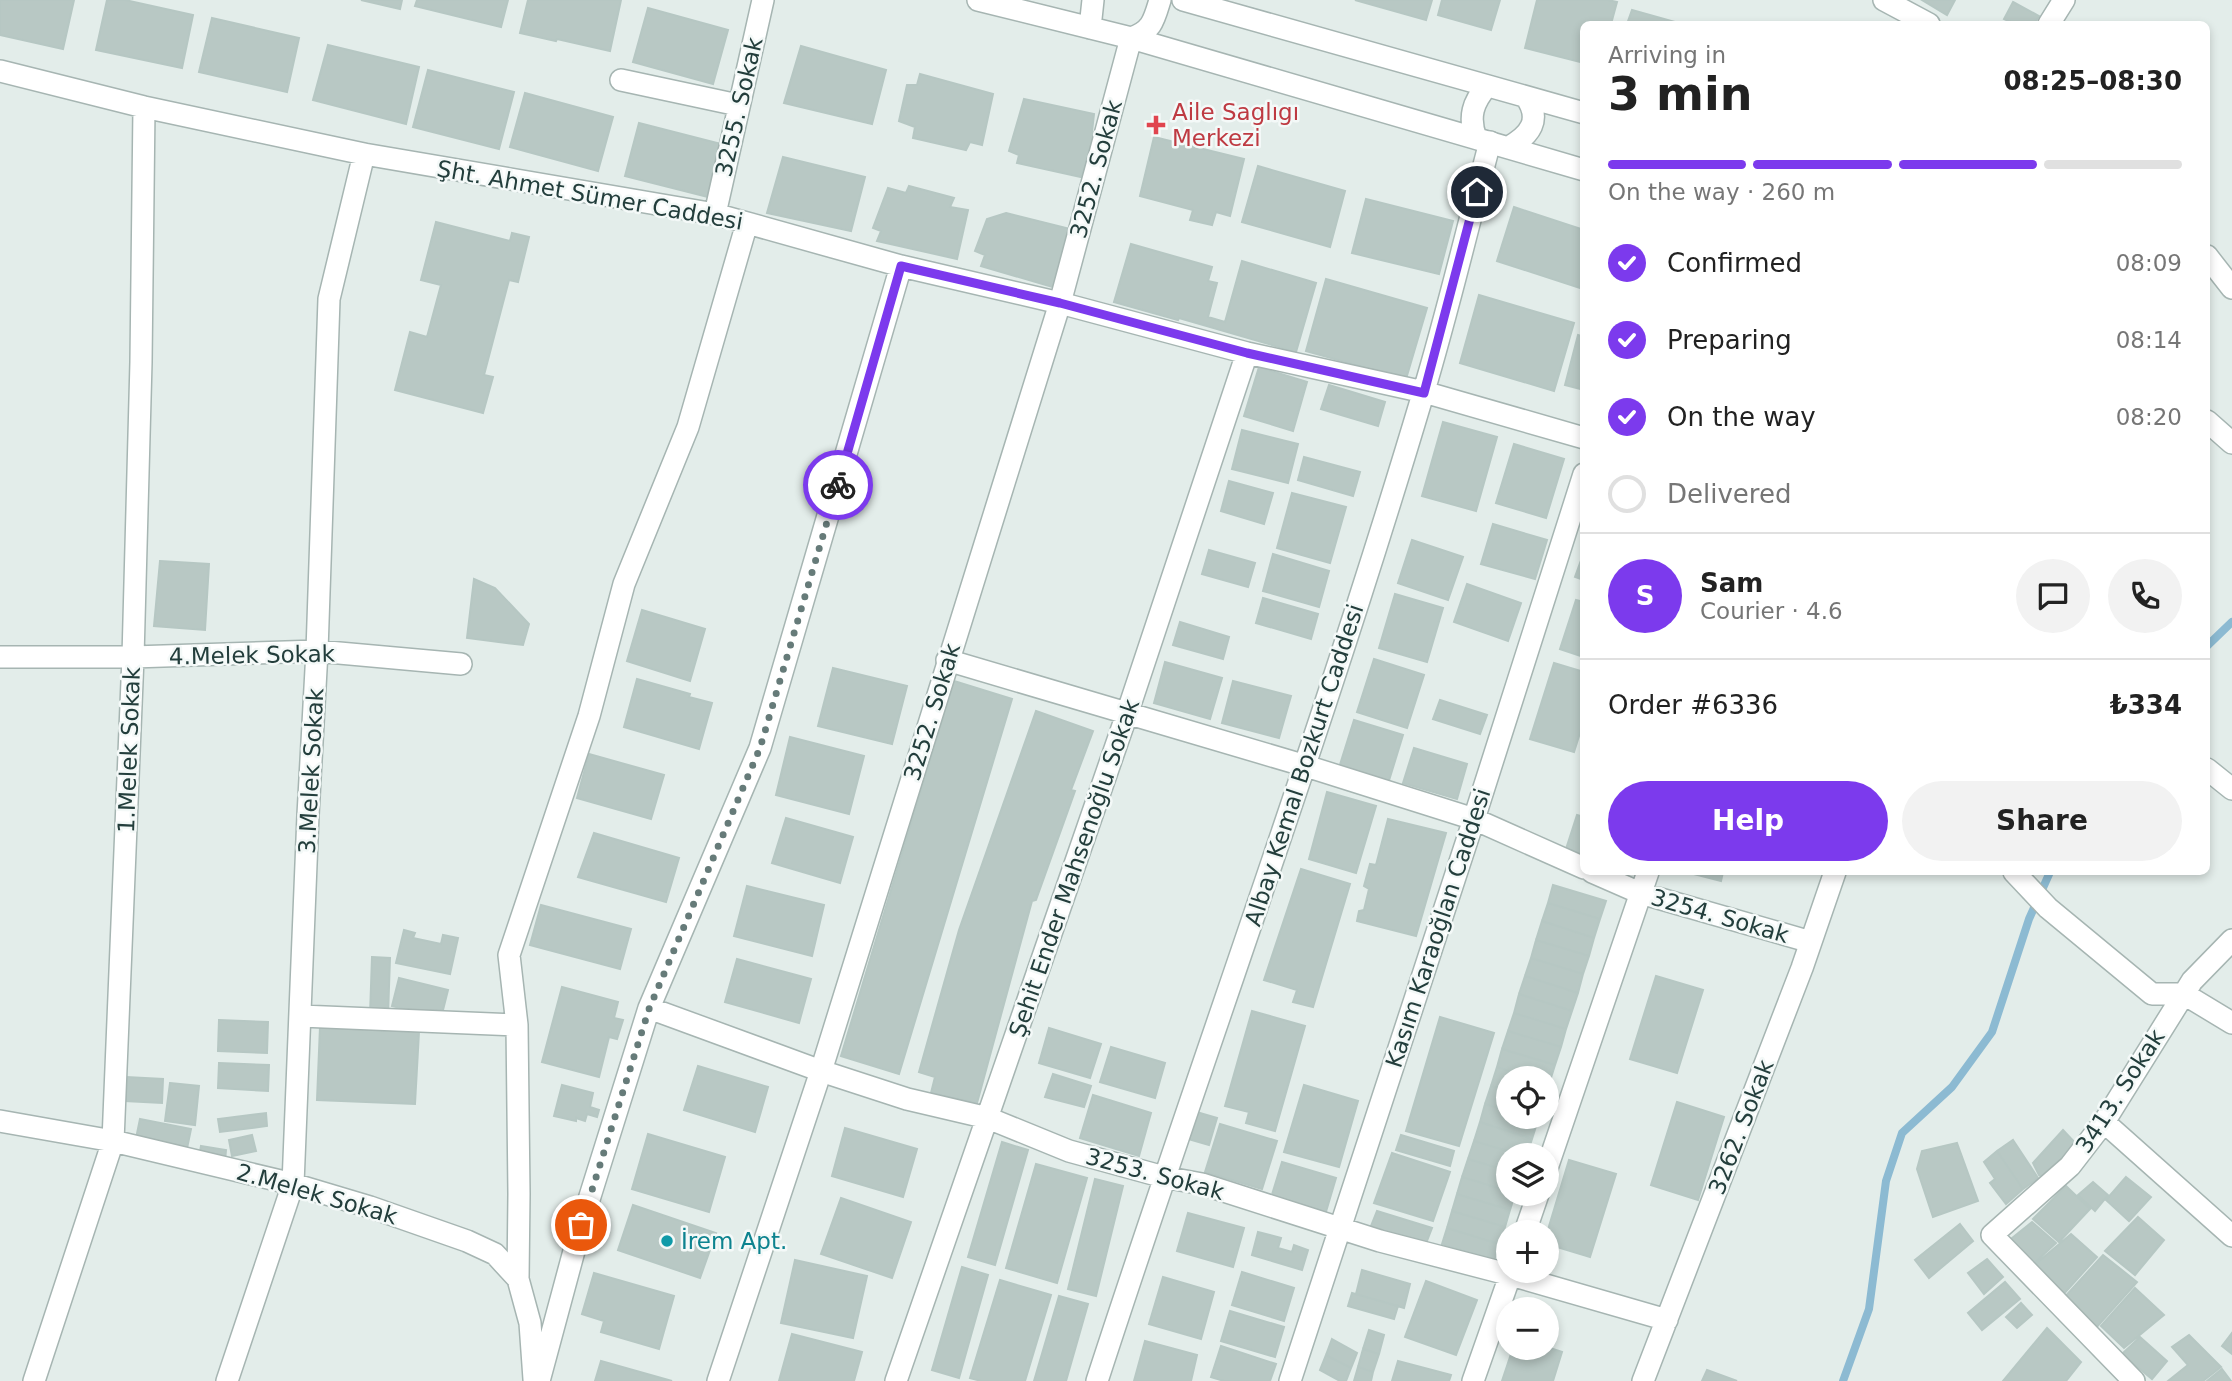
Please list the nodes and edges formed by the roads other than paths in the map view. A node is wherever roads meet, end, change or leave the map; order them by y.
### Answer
1 (763, 0) edge
2 (978, 0) edge
3 (1093, 0) edge
4 (1160, 0) edge
5 (1184, 0) edge
6 (1884, 0) edge
7 (2064, 0) edge
8 (1923, 21) edge
9 (2051, 21) edge
10 (1090, 28) junction
11 (1131, 38) junction
12 (0, 71) edge
13 (621, 80) dead end
14 (1487, 86) junction
15 (1526, 97) junction
16 (738, 105) junction
17 (144, 107) junction
18 (1580, 112) edge
19 (1492, 142) junction
20 (364, 154) junction
21 (1580, 169) edge
22 (715, 214) junction
23 (747, 223) junction
24 (2210, 260) edge
25 (901, 266) junction
26 (2232, 288) edge
27 (1060, 303) junction
28 (1247, 353) junction
29 (1424, 393) junction
30 (2210, 424) edge
31 (1580, 437) edge
32 (2232, 443) edge
33 (1580, 487) edge
34 (317, 650) junction
35 (0, 657) edge
36 (133, 657) junction
37 (947, 660) junction
38 (461, 664) dead end
39 (1127, 714) junction
40 (1306, 766) junction
41 (2210, 771) edge
42 (2232, 789) edge
43 (1474, 818) junction
44 (1580, 866) edge
45 (1599, 875) edge
46 (1647, 875) edge
47 (1834, 875) edge
48 (2017, 875) edge
49 (1640, 893) junction
50 (2232, 940) edge
51 (1811, 942) junction
52 (2183, 994) junction
53 (649, 1009) junction
54 (301, 1016) junction
55 (2232, 1023) edge
56 (517, 1025) junction
57 (821, 1071) junction
58 (988, 1118) junction
59 (0, 1121) edge
60 (2104, 1122) junction
61 (113, 1142) junction
62 (1555, 1143) edge
63 (1164, 1177) junction
64 (293, 1184) junction
65 (1340, 1229) junction
66 (2232, 1236) edge
67 (1496, 1269) edge
68 (518, 1279) junction
69 (1507, 1283) edge
70 (1544, 1283) edge
71 (1667, 1320) junction
72 (34, 1381) edge
73 (227, 1381) edge
74 (537, 1381) edge
75 (718, 1381) edge
76 (896, 1381) edge
77 (1097, 1381) edge
78 (1290, 1381) edge
79 (1473, 1381) edge
80 (1643, 1381) edge
81 (2134, 1381) edge

1 - 16 street, 3255. Sokak
2 - 10 street
3 - 10 street
4 - 11 street
5 - 14 street
6 - 8 street
7 - 9 street
10 - 11 street
11 - 19 street
11 - 27 street, 3252. Sokak
12 - 17 street, Şht. Ahmet Sümer Caddesi
13 - 16 street
14 - 15 street
14 - 19 street
15 - 18 street
15 - 19 street
16 - 22 street, 3255. Sokak
17 - 20 street, Şht. Ahmet Sümer Caddesi
17 - 36 street, 1.Melek Sokak
19 - 21 street
19 - 29 street, Albay Kemal Bozkurt Caddesi
20 - 22 street, Şht. Ahmet Sümer Caddesi
20 - 34 street, 3.Melek Sokak
22 - 23 street, Şht. Ahmet Sümer Caddesi
23 - 25 street, Şht. Ahmet Sümer Caddesi
23 - 56 street
24 - 26 street
25 - 27 street, Şht. Ahmet Sümer Caddesi
25 - 53 street
27 - 28 street, Şht. Ahmet Sümer Caddesi
27 - 37 street, 3252. Sokak
28 - 29 street, Şht. Ahmet Sümer Caddesi
28 - 39 street, Şehit Ender Mahsenoğlu Sokak
29 - 31 street, Şht. Ahmet Sümer Caddesi
29 - 40 street, Albay Kemal Bozkurt Caddesi
30 - 32 street
33 - 43 street, Kasım Karaoğlan Caddesi
34 - 36 street, 4.Melek Sokak
34 - 38 street, 4.Melek Sokak
34 - 54 street, 3.Melek Sokak
35 - 36 street, 4.Melek Sokak
36 - 61 street, 1.Melek Sokak
37 - 39 street
37 - 57 street, 3252. Sokak
39 - 40 street
39 - 58 street, Şehit Ender Mahsenoğlu Sokak
40 - 43 street
40 - 63 street, Albay Kemal Bozkurt Caddesi
41 - 42 street
43 - 44 street
43 - 65 street, Kasım Karaoğlan Caddesi
45 - 49 street, 3254. Sokak
46 - 49 street
47 - 51 street, 3262. Sokak
48 - 52 street
49 - 51 street, 3254. Sokak
49 - 62 street
50 - 52 street, 3413. Sokak
51 - 71 street, 3262. Sokak
52 - 55 street
52 - 60 street, 3413. Sokak
53 - 57 street, 3253. Sokak
53 - 74 street
54 - 56 street
54 - 64 street, 3.Melek Sokak
56 - 68 street
57 - 58 street, 3253. Sokak
57 - 75 street, 3252. Sokak
58 - 63 street, 3253. Sokak
58 - 76 street, Şehit Ender Mahsenoğlu Sokak
59 - 61 street, 2.Melek Sokak
60 - 66 street
60 - 81 street, 3413. Sokak
61 - 64 street, 2.Melek Sokak
61 - 72 street, 1.Melek Sokak
63 - 65 street, 3253. Sokak
63 - 77 street, Albay Kemal Bozkurt Caddesi
64 - 68 street, 2.Melek Sokak
64 - 73 street, 3.Melek Sokak
65 - 67 street, 3253. Sokak
65 - 78 street, Kasım Karaoğlan Caddesi
68 - 74 street, 2.Melek Sokak
69 - 79 street
70 - 71 street, 3253. Sokak
71 - 80 street, 3262. Sokak

